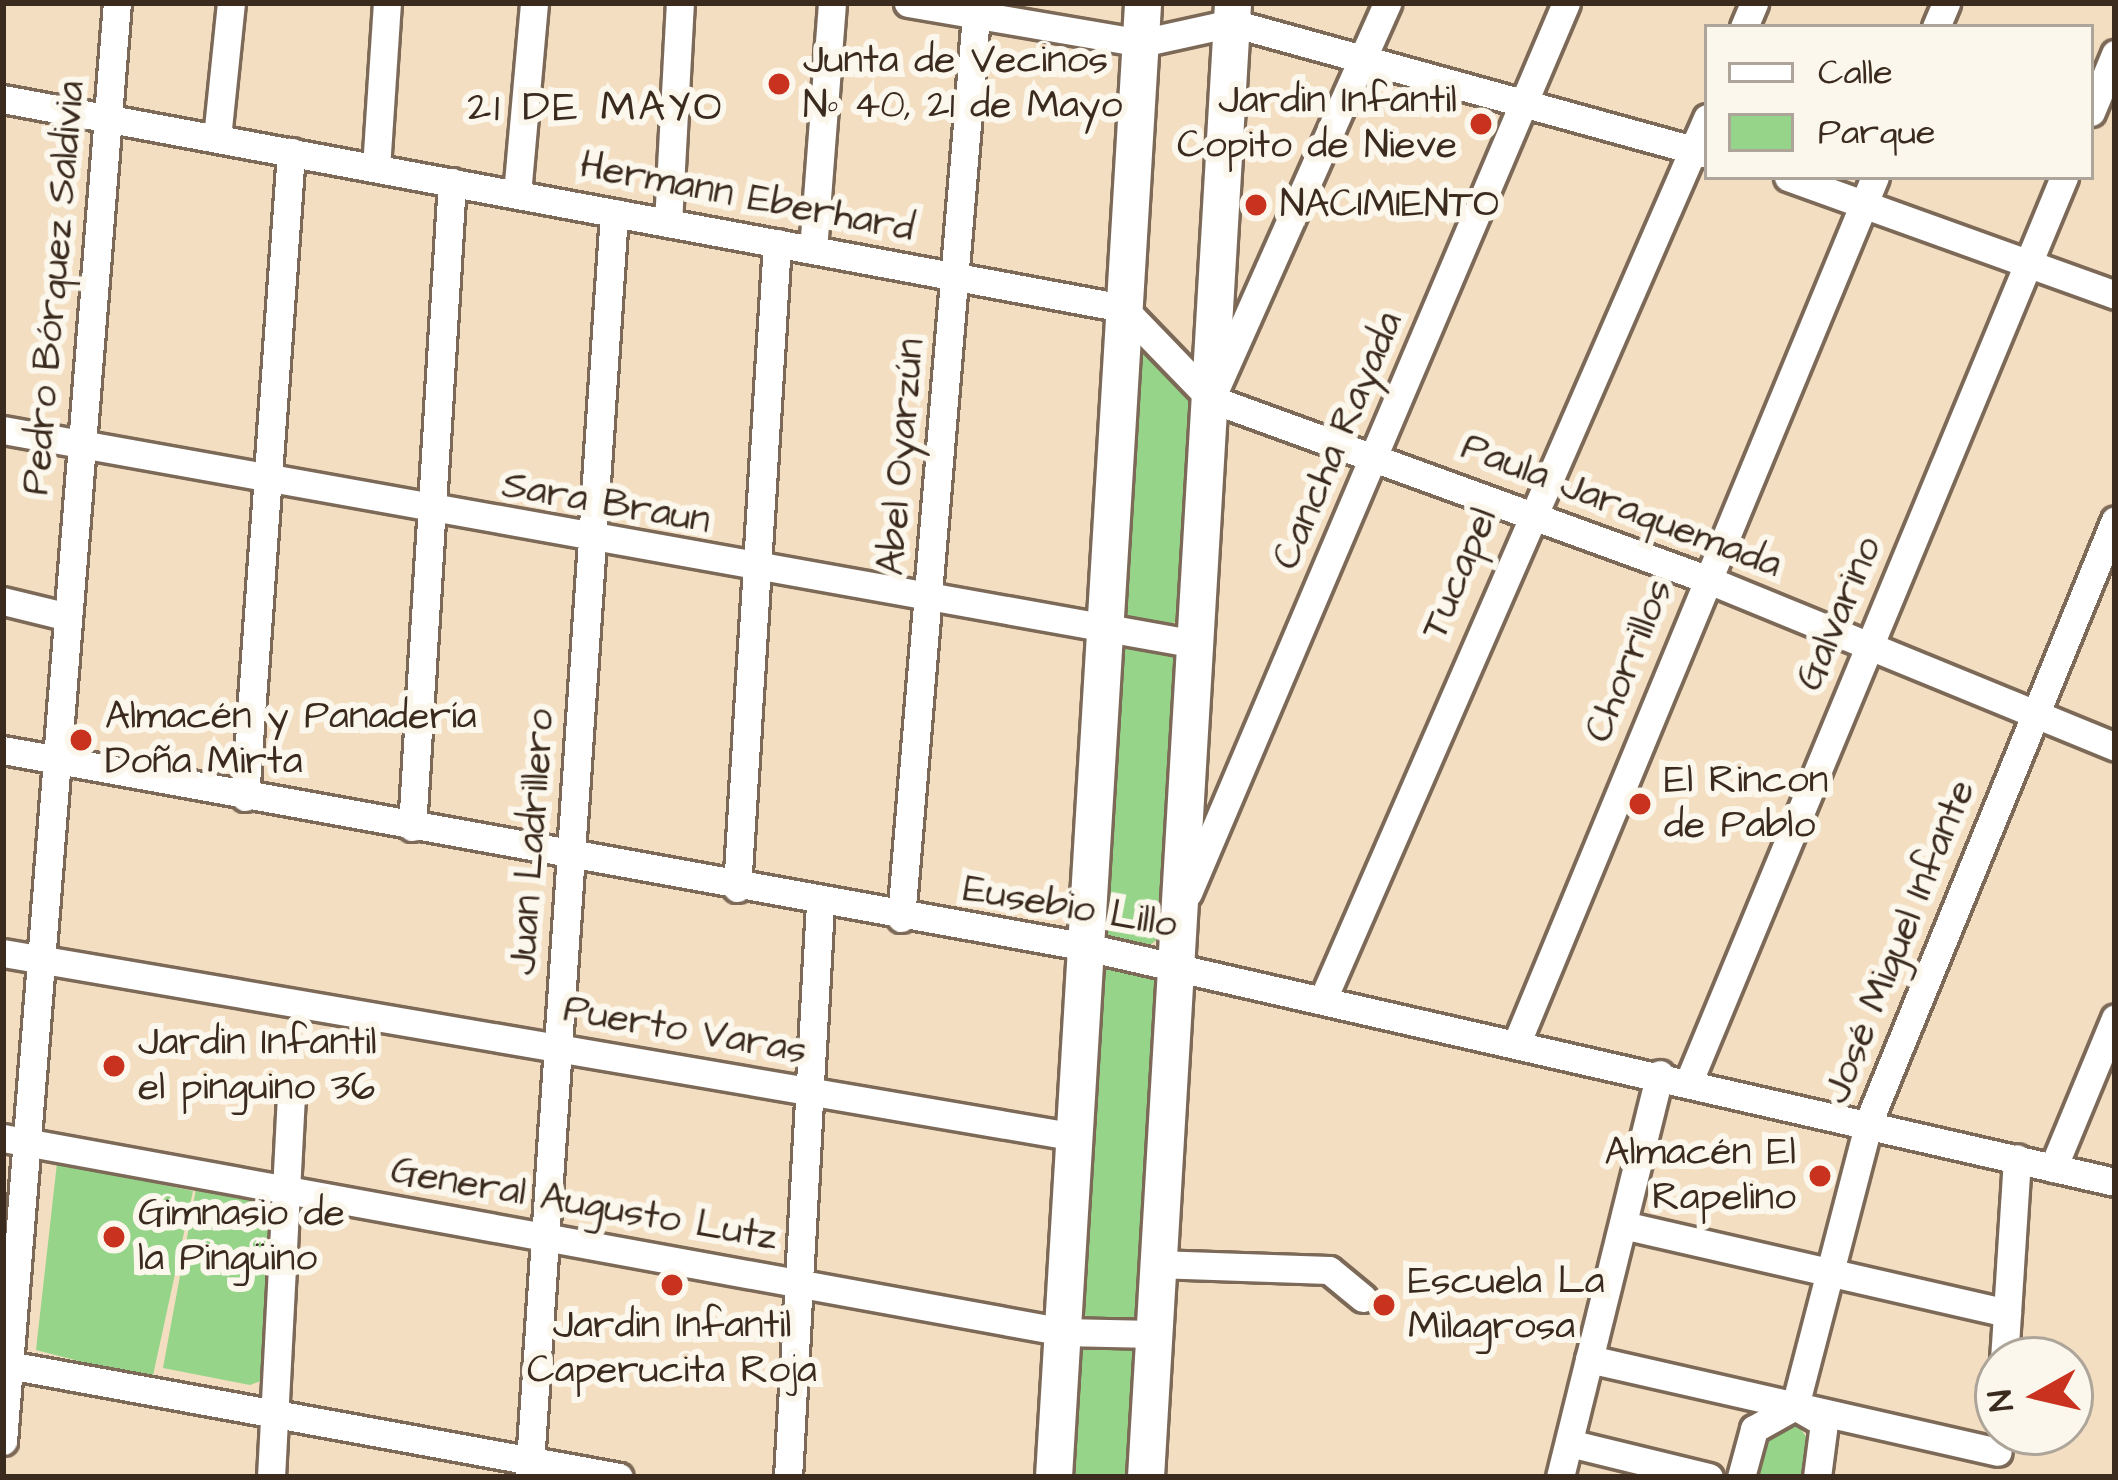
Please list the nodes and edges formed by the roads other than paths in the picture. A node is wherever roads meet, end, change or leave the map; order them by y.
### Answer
1 (116, 3) edge
2 (231, 3) edge
3 (387, 3) edge
4 (534, 3) edge
5 (680, 3) edge
6 (832, 3) edge
7 (908, 3) edge
8 (1143, 3) edge
9 (1387, 3) edge
10 (1566, 3) edge
11 (976, 9) edge
12 (1233, 13) edge
13 (1141, 43) junction
14 (2115, 54) edge
15 (1366, 56) junction
16 (3, 99) edge
17 (1526, 104) junction
18 (2094, 105) edge
19 (107, 119) junction
20 (217, 138) junction
21 (291, 152) junction
22 (1701, 152) edge
23 (376, 168) junction
24 (1811, 180) edge
25 (2063, 180) edge
26 (452, 182) junction
27 (1871, 188) edge
28 (518, 194) junction
29 (614, 213) junction
30 (668, 223) junction
31 (777, 243) junction
32 (813, 250) junction
33 (2029, 262) junction
34 (957, 277) junction
35 (2115, 295) edge
36 (1124, 308) junction
37 (1211, 399) junction
38 (3, 430) edge
39 (81, 449) junction
40 (1376, 454) junction
41 (268, 483) junction
42 (429, 511) junction
43 (1528, 512) junction
44 (2115, 520) edge
45 (593, 543) junction
46 (760, 572) junction
47 (1706, 579) junction
48 (3, 601) edge
49 (929, 601) junction
50 (68, 617) junction
51 (1101, 628) junction
52 (1196, 644) junction
53 (1868, 647) junction
54 (2034, 712) junction
55 (2115, 747) edge
56 (3, 750) edge
57 (56, 763) junction
58 (245, 796) junction
59 (412, 827) junction
60 (572, 857) junction
61 (737, 888) junction
62 (820, 905) junction
63 (1181, 908) junction
64 (901, 918) junction
65 (1082, 946) junction
66 (3, 953) edge
67 (41, 962) junction
68 (1178, 968) junction
69 (1323, 999) junction
70 (2115, 1018) edge
71 (1517, 1042) junction
72 (557, 1047) junction
73 (1660, 1075) junction
74 (1689, 1081) junction
75 (809, 1093) junction
76 (292, 1097) dead end
77 (1869, 1121) junction
78 (1070, 1136) junction
79 (15, 1140) edge
80 (2017, 1158) junction
81 (2053, 1168) junction
82 (2115, 1182) edge
83 (285, 1190) junction
84 (1623, 1225) junction
85 (541, 1238) junction
86 (1156, 1264) junction
87 (1830, 1273) junction
88 (797, 1283) junction
89 (1363, 1298) dead end
90 (2007, 1313) junction
91 (1064, 1331) junction
92 (1151, 1334) junction
93 (2006, 1336) edge
94 (1589, 1359) junction
95 (6, 1364) edge
96 (1795, 1406) junction
97 (276, 1413) junction
98 (3, 1441) edge
99 (1569, 1443) junction
100 (1974, 1449) edge
101 (530, 1469) edge
102 (272, 1477) edge
103 (619, 1477) edge
104 (788, 1477) edge
105 (1054, 1477) edge
106 (1146, 1477) edge
107 (1561, 1477) edge
108 (1709, 1477) edge
109 (1741, 1477) edge
110 (1817, 1477) edge

1 - 19 street, Pedro Bórquez Saldivia
2 - 20 street
3 - 23 street
4 - 28 street
5 - 30 street
6 - 32 street
7 - 11 street
8 - 13 main road
9 - 15 street
10 - 17 street, Cancha Rayada
11 - 13 street
11 - 34 street, Abel Oyarzún
12 - 13 street
12 - 15 street
12 - 37 main road
13 - 36 main road
14 - 18 street
15 - 17 street
15 - 37 street
16 - 19 street, Hermann Eberhard
17 - 22 street
17 - 40 street, Cancha Rayada
19 - 20 street, Hermann Eberhard
19 - 39 street, Pedro Bórquez Saldivia
20 - 21 street, Hermann Eberhard
21 - 23 street, Hermann Eberhard
21 - 41 street
22 - 43 street, Tucapel
23 - 26 street, Hermann Eberhard
24 - 27 street
25 - 33 street, Galvarino
26 - 28 street, Hermann Eberhard
26 - 42 street
27 - 33 street
27 - 47 street, Chorrillos
28 - 29 street, Hermann Eberhard
29 - 30 street, Hermann Eberhard
29 - 45 street, Juan Ladrillero
30 - 31 street, Hermann Eberhard
31 - 32 street, Hermann Eberhard
31 - 46 street
32 - 34 street, Hermann Eberhard
33 - 35 street
33 - 53 street, Galvarino
34 - 36 street, Hermann Eberhard
34 - 49 street, Abel Oyarzún
36 - 37 street, Paula Jaraquemada
36 - 51 main road
37 - 40 street, Paula Jaraquemada
37 - 52 main road
38 - 39 street, Sara Braun
39 - 41 street, Sara Braun
39 - 50 street, Pedro Bórquez Saldivia
40 - 43 street, Paula Jaraquemada
40 - 63 street, Cancha Rayada
41 - 42 street, Sara Braun
41 - 58 street
42 - 45 street, Sara Braun
42 - 59 street
43 - 47 street, Paula Jaraquemada
43 - 69 street, Tucapel
44 - 54 street, José Miguel Infante
45 - 46 street, Sara Braun
45 - 60 street, Juan Ladrillero
46 - 49 street, Sara Braun
46 - 61 street
47 - 53 street, Paula Jaraquemada
47 - 71 street, Chorrillos
48 - 50 street
49 - 51 street, Sara Braun
49 - 64 street, Abel Oyarzún
50 - 57 street, Pedro Bórquez Saldivia
51 - 52 street, Sara Braun
51 - 65 main road
52 - 63 main road
53 - 54 street, Paula Jaraquemada
53 - 74 street, Galvarino
54 - 55 street, Paula Jaraquemada
54 - 77 street, José Miguel Infante
56 - 57 street, Eusebio Lillo
57 - 58 street, Eusebio Lillo
57 - 67 street, Pedro Bórquez Saldivia
58 - 59 street, Eusebio Lillo
59 - 60 street, Eusebio Lillo
60 - 61 street, Eusebio Lillo
60 - 72 street, Juan Ladrillero
61 - 62 street, Eusebio Lillo
62 - 64 street, Eusebio Lillo
62 - 75 street
63 - 68 main road
64 - 65 street, Eusebio Lillo
65 - 68 street, Eusebio Lillo
65 - 78 main road
66 - 67 street, Puerto Varas
67 - 72 street, Puerto Varas
67 - 79 street, Pedro Bórquez Saldivia
68 - 69 street, Eusebio Lillo
68 - 86 main road
69 - 71 street, Eusebio Lillo
70 - 81 street
71 - 73 street, Eusebio Lillo
72 - 75 street, Puerto Varas
72 - 85 street, Juan Ladrillero
73 - 74 street, Eusebio Lillo
73 - 84 street
74 - 77 street, Eusebio Lillo
75 - 78 street, Puerto Varas
75 - 88 street
76 - 83 street
77 - 80 street, Eusebio Lillo
77 - 87 street, José Miguel Infante
78 - 91 main road
79 - 83 street, General Augusto Lutz
79 - 95 street, Pedro Bórquez Saldivia
80 - 81 street, Eusebio Lillo
80 - 90 street
81 - 82 street, Eusebio Lillo
83 - 85 street, General Augusto Lutz
83 - 97 street
84 - 87 street
84 - 94 street
85 - 88 street, General Augusto Lutz
85 - 101 street, Juan Ladrillero
86 - 89 street
86 - 92 main road
87 - 90 street
87 - 96 street, José Miguel Infante
88 - 91 street, General Augusto Lutz
88 - 104 street
90 - 93 street
91 - 92 street, General Augusto Lutz
91 - 105 main road
92 - 106 main road
94 - 96 street
94 - 99 street
95 - 97 street
95 - 98 street, Pedro Bórquez Saldivia
96 - 100 street
96 - 109 street
96 - 110 street
97 - 101 street
97 - 102 street
99 - 107 street
99 - 108 street
101 - 103 street

